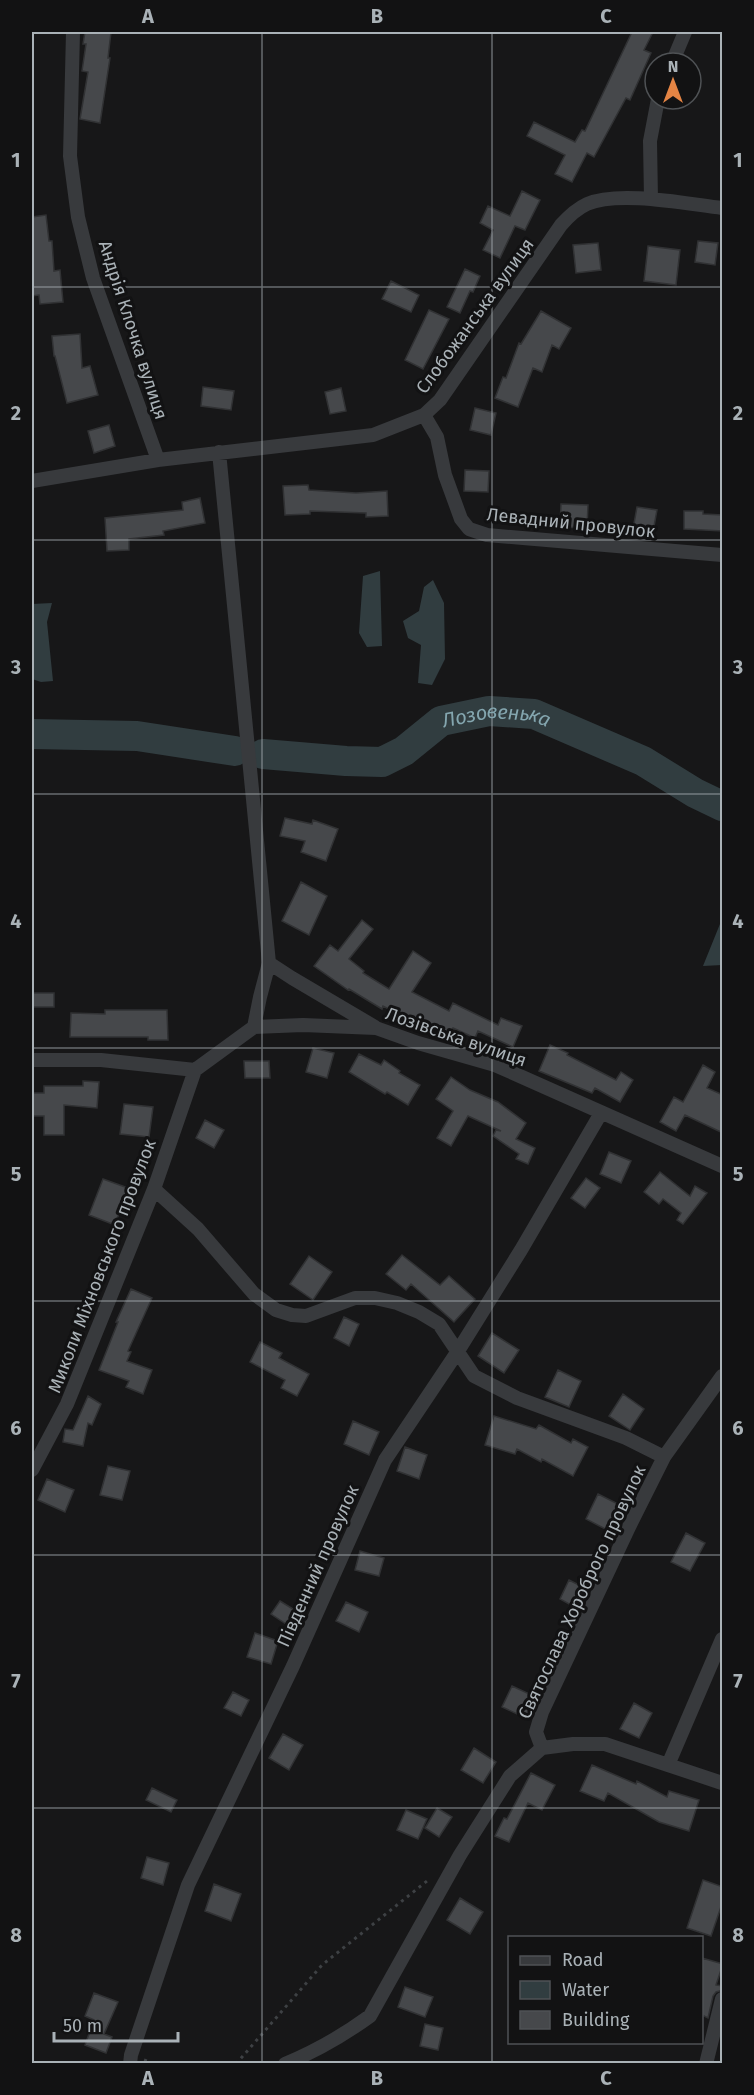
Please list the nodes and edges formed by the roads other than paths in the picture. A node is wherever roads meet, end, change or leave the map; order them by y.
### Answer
1 (73, 32) edge
2 (686, 32) edge
3 (677, 51) edge
4 (656, 111) edge
5 (651, 199) junction
6 (723, 208) edge
7 (424, 415) junction
8 (219, 452) junction
9 (158, 460) junction
10 (32, 481) edge
11 (723, 555) edge
12 (269, 963) junction
13 (254, 1027) junction
14 (376, 1028) junction
15 (32, 1060) edge
16 (195, 1070) junction
17 (602, 1113) junction
18 (723, 1166) edge
19 (154, 1189) junction
20 (458, 1351) junction
21 (723, 1376) edge
22 (664, 1457) junction
23 (32, 1470) edge
24 (723, 1639) edge
25 (542, 1748) junction
26 (668, 1765) junction
27 (723, 1783) edge
28 (723, 1999) edge
29 (130, 2064) edge
30 (285, 2064) edge
31 (706, 2064) edge

1 - 9 street, Андрія Клочка вулиця
2 - 3 street
4 - 5 street
5 - 6 street, Слобожанська вулиця
5 - 7 street, Слобожанська вулиця
7 - 8 street, Слобожанська вулиця
7 - 11 street, Левадний провулок
8 - 9 street, Слобожанська вулиця
8 - 12 street
9 - 10 street, Слобожанська вулиця
12 - 13 street
12 - 14 street
13 - 14 street, Лозівська вулиця
13 - 16 street
14 - 17 street, Лозівська вулиця
15 - 16 street
16 - 19 street, Миколи Міхновського провулок
17 - 18 street, Лозівська вулиця
17 - 20 street, Південний провулок
19 - 20 street
19 - 23 street, Миколи Міхновського провулок
20 - 22 street
20 - 29 street, Південний провулок
21 - 22 street, Святослава Хороброго провулок
22 - 25 street, Святослава Хороброго провулок
24 - 26 street
25 - 26 street
25 - 30 street
26 - 27 street
28 - 31 street

